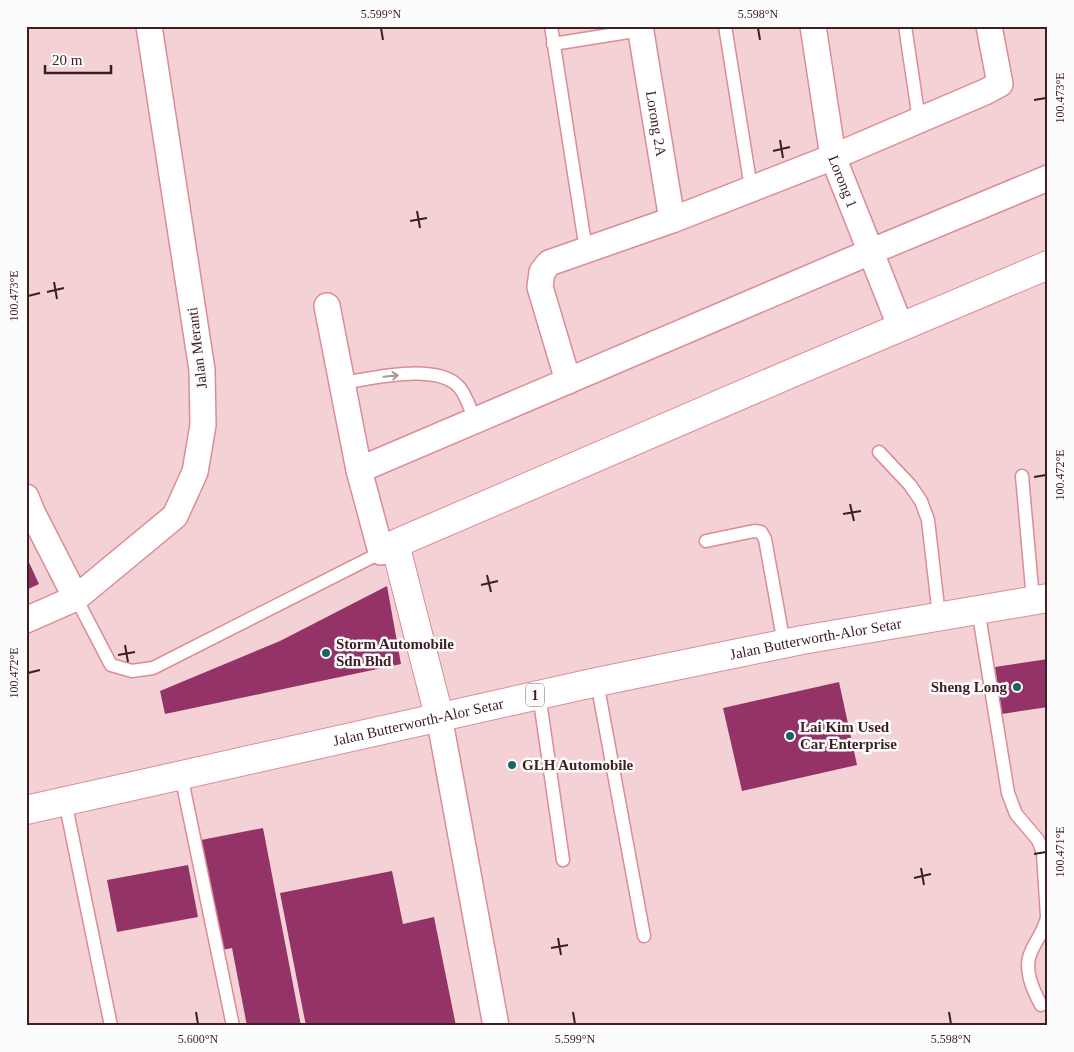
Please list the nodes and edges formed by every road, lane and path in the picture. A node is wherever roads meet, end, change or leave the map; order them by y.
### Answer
1 (148, 26) edge
2 (551, 26) edge
3 (726, 26) edge
4 (813, 26) edge
5 (905, 26) edge
6 (989, 26) edge
7 (640, 28) edge
8 (554, 44) junction
9 (919, 120) junction
10 (832, 157) junction
11 (1048, 178) edge
12 (751, 188) junction
13 (672, 220) junction
14 (586, 250) junction
15 (870, 252) junction
16 (1048, 266) edge
17 (327, 306) dead end
18 (900, 328) junction
19 (568, 381) junction
20 (342, 383) junction
21 (475, 420) junction
22 (879, 452) dead end
23 (359, 470) junction
24 (1022, 476) dead end
25 (28, 508) edge
26 (706, 541) dead end
27 (388, 548) junction
28 (76, 598) junction
29 (1040, 599) edge
30 (978, 609) junction
31 (939, 616) junction
32 (26, 620) edge
33 (784, 644) junction
34 (597, 682) junction
35 (539, 694) junction
36 (439, 716) junction
37 (181, 775) junction
38 (65, 801) junction
39 (26, 810) edge
40 (563, 860) dead end
41 (644, 936) dead end
42 (1041, 1005) dead end
43 (111, 1026) edge
44 (233, 1026) edge
45 (496, 1026) edge

1 - 28 street, Jalan Meranti
2 - 8 lane
3 - 12 lane
4 - 10 street, Lorong 1
5 - 9 lane
6 - 9 street
7 - 8 lane
7 - 13 street, Lorong 2A
8 - 14 lane
9 - 10 street
10 - 12 street
10 - 15 street, Lorong 1
11 - 15 street
12 - 13 street
13 - 14 street
14 - 19 street
15 - 18 street, Lorong 1
15 - 19 street
16 - 18 main road
17 - 20 street
18 - 27 main road
19 - 21 street
20 -> 21 lane
20 - 23 street
21 - 23 street
22 - 31 lane
23 - 27 street
24 - 29 lane
25 - 28 street
26 - 33 lane
27 - 28 lane
27 - 36 main road
28 - 32 street, Jalan Meranti
29 - 30 main road, Jalan Butterworth-Alor Setar / 1
30 - 31 main road, Jalan Butterworth-Alor Setar / 1
30 - 42 lane
31 - 33 main road, Jalan Butterworth-Alor Setar / 1
33 - 34 main road, Jalan Butterworth-Alor Setar / 1
34 - 35 main road, Jalan Butterworth-Alor Setar / 1
34 - 41 lane
35 - 36 main road, Jalan Butterworth-Alor Setar / 1
35 - 40 lane
36 - 37 main road, Jalan Butterworth-Alor Setar / 1
36 - 45 street
37 - 38 main road, Jalan Butterworth-Alor Setar / 1
37 - 44 lane
38 - 39 main road, Jalan Butterworth-Alor Setar / 1
38 - 43 lane

